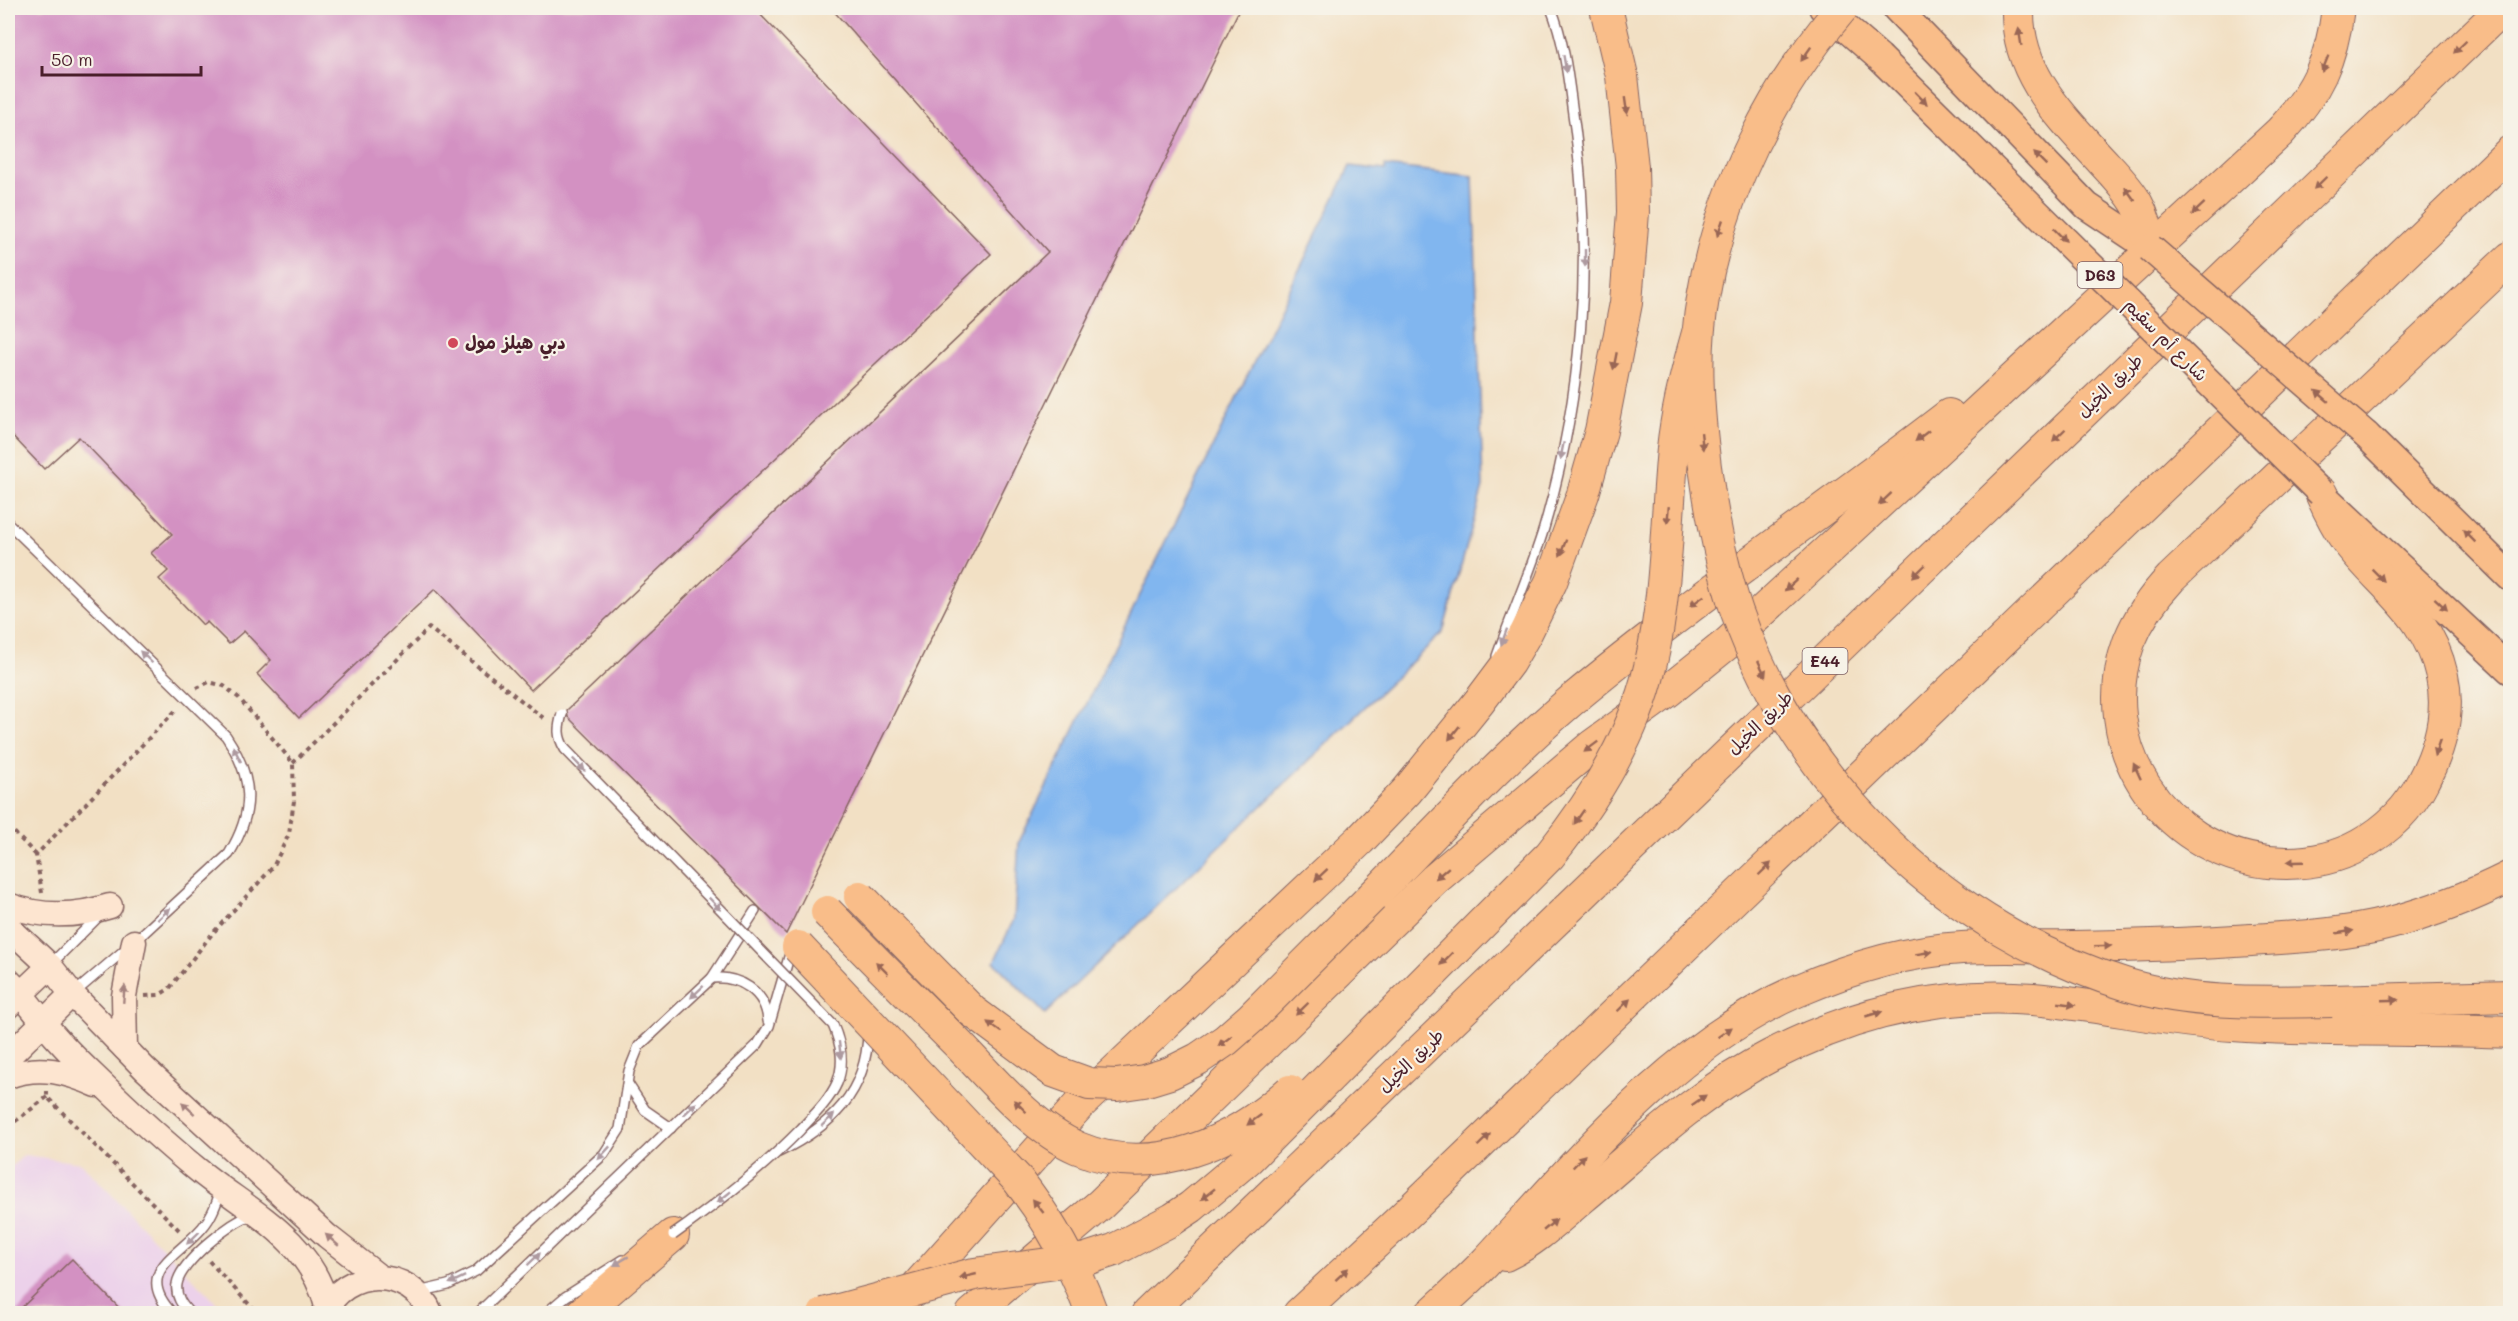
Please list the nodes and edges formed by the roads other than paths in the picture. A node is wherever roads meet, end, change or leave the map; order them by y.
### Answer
1 (1551, 8) edge
2 (1606, 8) edge
3 (1823, 8) edge
4 (1842, 8) edge
5 (1896, 8) edge
6 (2018, 8) edge
7 (2338, 8) edge
8 (2503, 8) edge
9 (2511, 152) edge
10 (2150, 248) junction
11 (2511, 258) edge
12 (1698, 333) junction
13 (2055, 342) junction
14 (2321, 493) junction
15 (8, 523) edge
16 (2511, 577) edge
17 (2511, 670) edge
18 (1479, 702) junction
19 (562, 714) dead end
20 (2511, 877) edge
21 (860, 897) dead end
22 (112, 903) joint
23 (8, 905) edge
24 (755, 910) dead end
25 (827, 912) dead end
26 (8, 927) edge
27 (135, 942) junction
28 (795, 948) joint
29 (50, 966) junction
30 (712, 978) junction
31 (849, 986) dead end
32 (12, 993) edge
33 (72, 994) junction
34 (2511, 996) edge
35 (1399, 1006) junction
36 (43, 1022) junction
37 (769, 1026) junction
38 (2511, 1032) edge
39 (125, 1048) junction
40 (8, 1057) edge
41 (8, 1076) edge
42 (628, 1084) junction
43 (110, 1091) junction
44 (671, 1128) junction
45 (779, 1152) junction
46 (222, 1188) junction
47 (261, 1215) junction
48 (673, 1235) junction
49 (1482, 1266) junction
50 (378, 1276) junction
51 (417, 1292) junction
52 (326, 1310) edge
53 (173, 1314) edge
54 (190, 1314) edge
55 (431, 1314) edge
56 (477, 1314) edge
57 (545, 1314) edge
58 (581, 1314) edge
59 (824, 1314) edge
60 (892, 1314) edge
61 (972, 1314) edge
62 (1092, 1314) edge
63 (1147, 1314) edge
64 (1299, 1314) edge
65 (1431, 1314) edge

1 -> 18 lane
2 -> 18 highway
3 -> 14 main road, شارع أم سقيم / D63, bridge
4 -> 12 highway, bridge
10 -> 5 main road, D63
10 -> 6 highway
7 -> 13 highway
8 -> 63 highway, طريق الخيل / E44
64 -> 9 highway
16 -> 10 main road, D63, bridge
14 -> 11 highway
12 -> 34 highway, bridge
12 -> 35 highway, bridge
13 -> 21 highway, bridge
13 -> 61 highway
14 -> 17 main road, شارع أم سقيم / D63
27 -> 15 lane
18 -> 60 highway
19 -> 45 lane, bridge
49 -> 20 highway
22 - 23 main road
22 - 29 lane
24 - 30 lane
35 -> 25 highway, bridge
26 - 29 main road
27 - 33 lane
39 -> 27 main road
28 - 37 lane
62 -> 28 highway, bridge
29 - 32 main road
29 - 33 main road
30 - 37 lane
30 -> 42 lane
45 -> 31 lane, bridge
32 - 36 main road
33 - 36 main road
33 - 39 main road
35 -> 59 highway, bridge
36 - 40 main road
36 - 43 main road
44 -> 37 lane
49 -> 38 highway
50 -> 39 main road
41 - 43 main road
42 - 44 lane
42 -> 51 lane
43 - 46 main road
56 -> 44 lane
45 -> 48 lane, bridge
46 - 47 main road
46 -> 53 lane
47 - 52 main road
47 - 54 lane
48 -> 57 lane
48 - 58 highway
49 - 65 highway
50 - 51 main road
50 - 52 main road
51 - 55 main road

